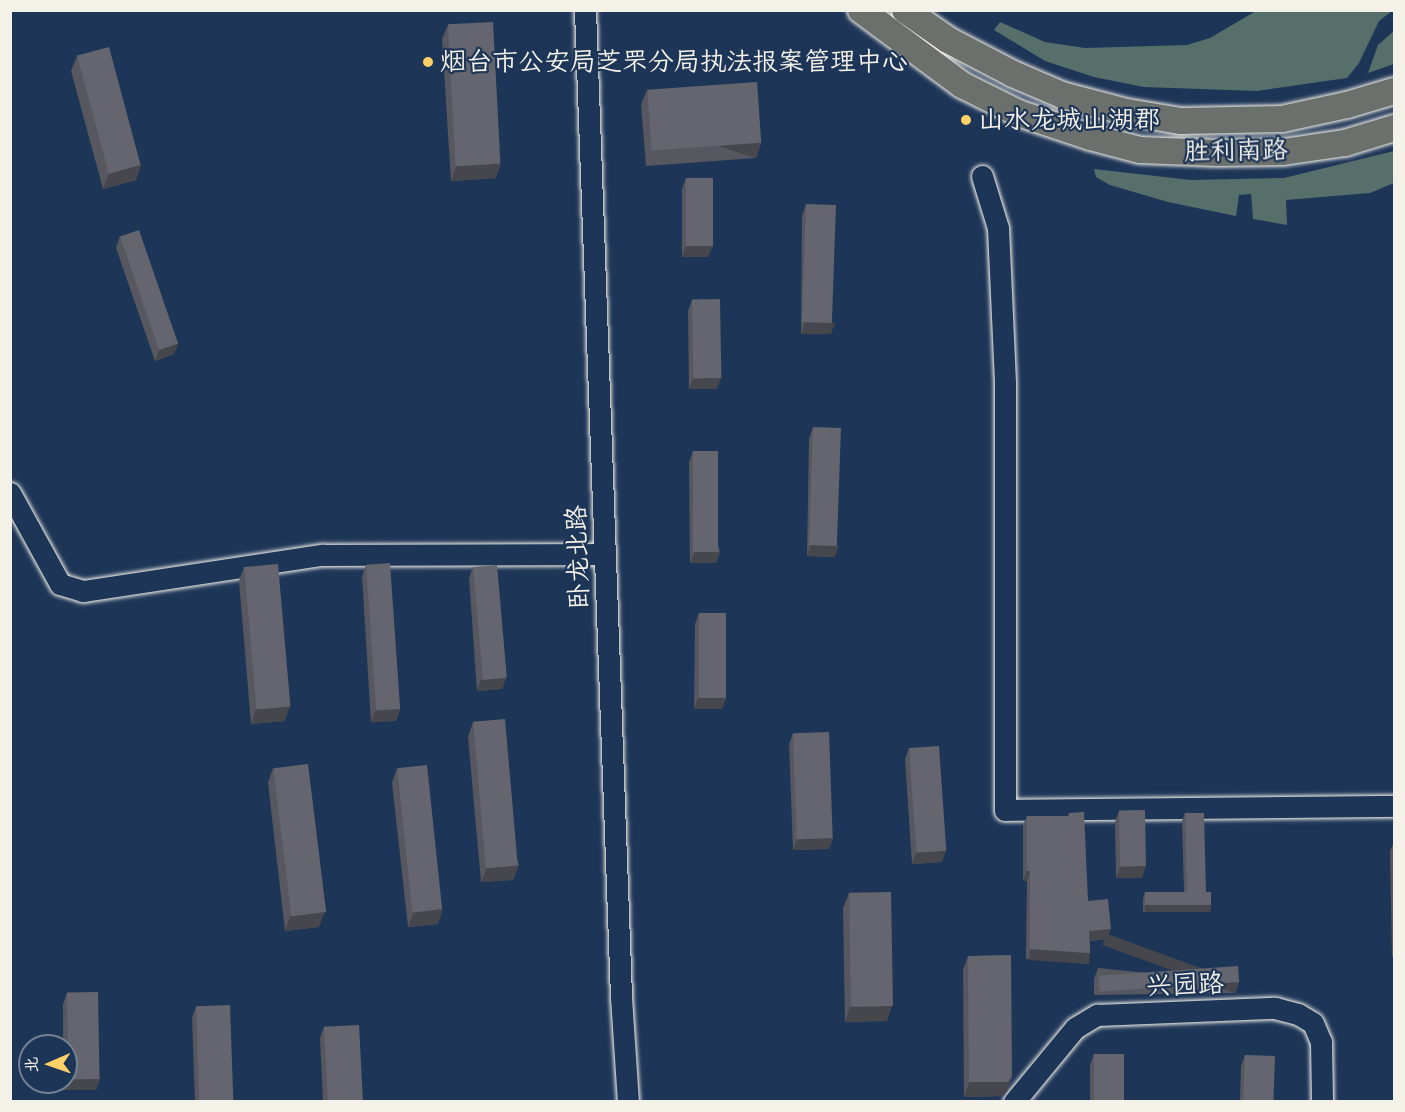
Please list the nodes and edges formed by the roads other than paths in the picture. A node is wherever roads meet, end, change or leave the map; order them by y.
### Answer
1 (585, 10) edge
2 (861, 10) edge
3 (905, 10) edge
4 (1395, 91) edge
5 (1395, 128) edge
6 (982, 176) dead end
7 (10, 493) edge
8 (605, 554) junction
9 (1395, 806) edge
10 (628, 1101) edge
11 (1014, 1101) edge
12 (1322, 1101) edge

1 - 8 street, 卧龙北路
2 - 5 main road, 胜利南路
3 - 4 main road, 胜利南路
6 - 9 street
7 - 8 street
8 - 10 street, 卧龙北路
11 - 12 street, 兴园路

